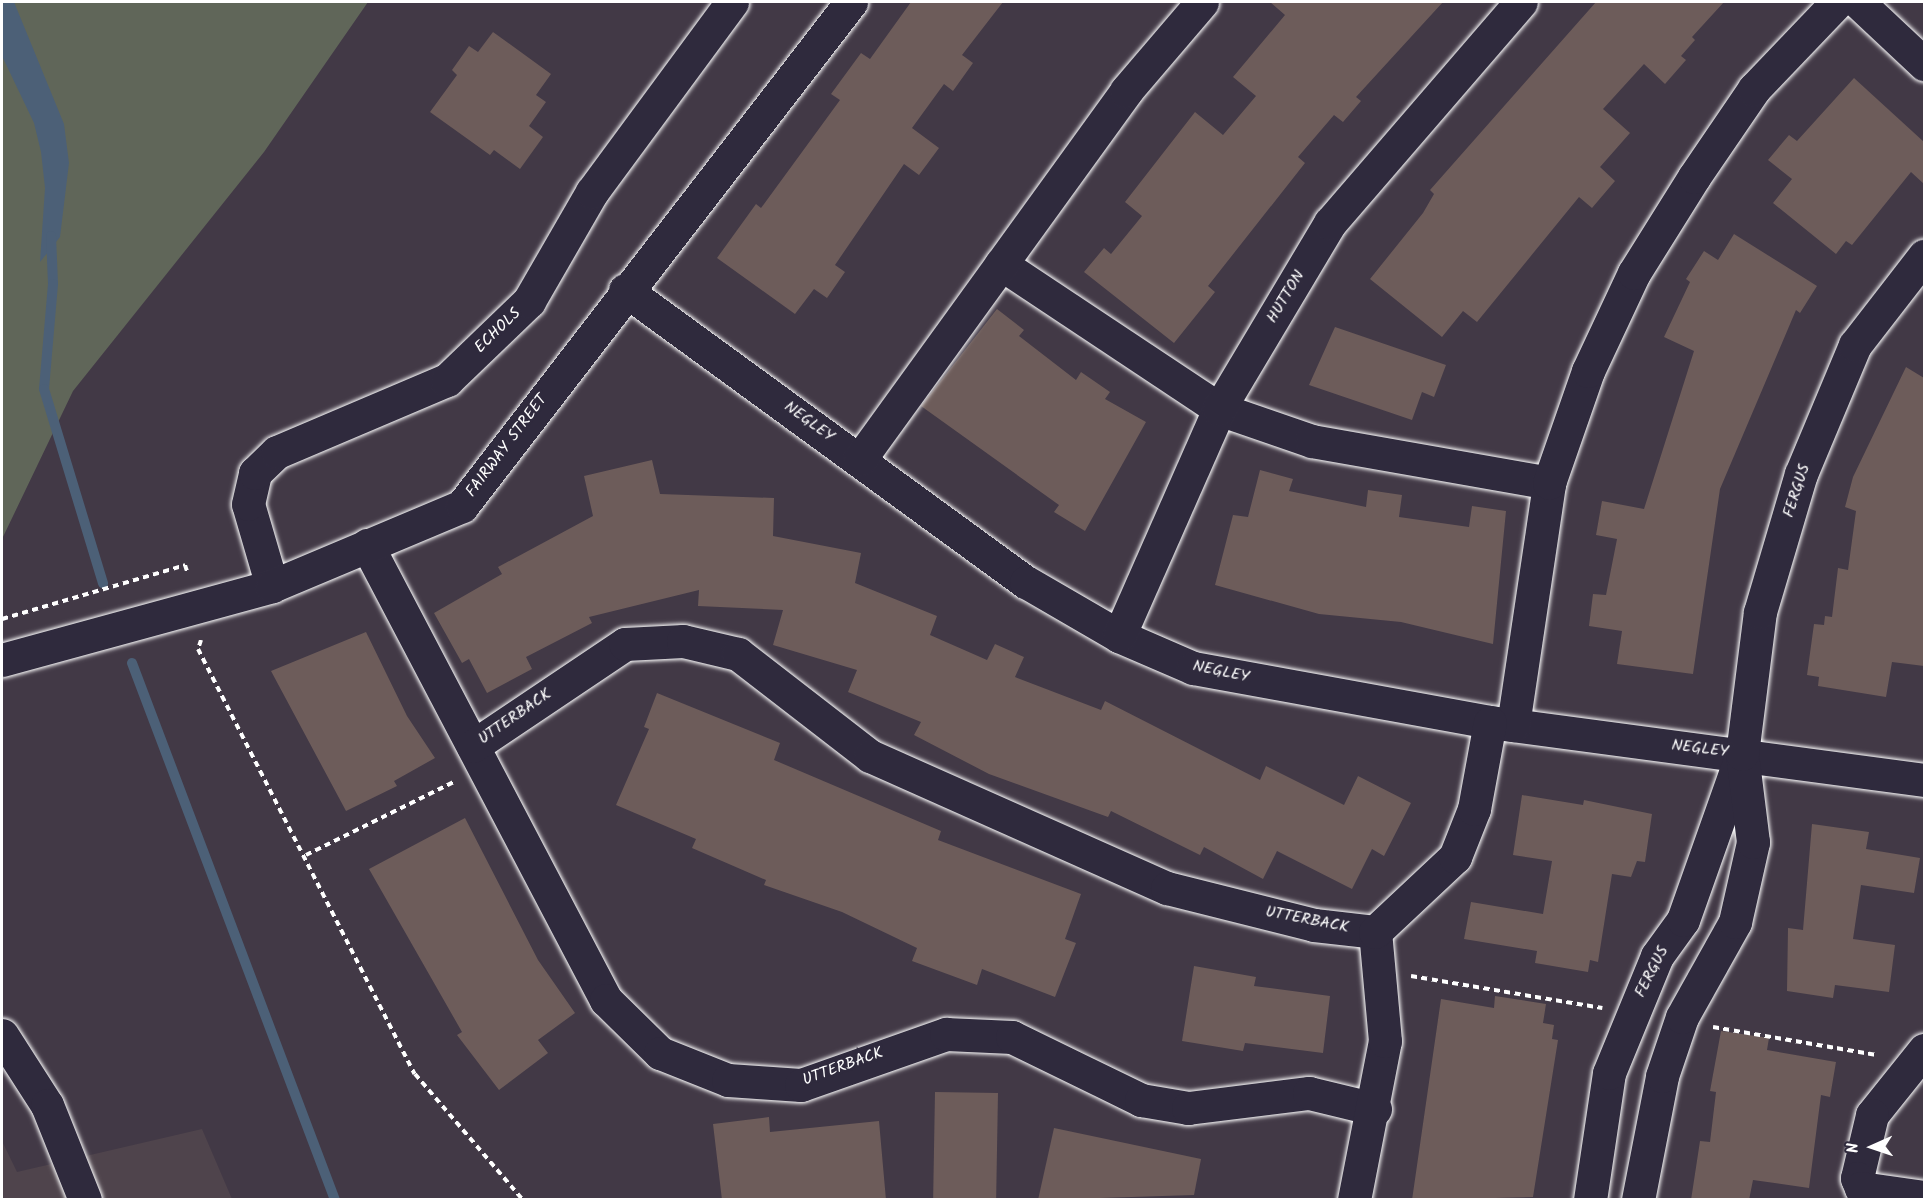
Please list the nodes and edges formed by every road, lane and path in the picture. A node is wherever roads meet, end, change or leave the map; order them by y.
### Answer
1 (732, 2) edge
2 (851, 2) edge
3 (1202, 2) edge
4 (1521, 2) edge
5 (1837, 2) edge
6 (1858, 2) edge
7 (1924, 64) edge
8 (1924, 256) edge
9 (1001, 264) junction
10 (625, 290) junction
11 (1219, 409) junction
12 (860, 459) junction
13 (1549, 483) junction
14 (368, 545) junction
15 (272, 586) junction
16 (196, 605) junction
17 (2, 619) edge
18 (1119, 636) junction
19 (2, 660) edge
20 (1501, 723) junction
21 (1742, 754) junction
22 (479, 756) junction
23 (1924, 780) edge
24 (306, 855) junction
25 (1375, 932) junction
26 (2, 1035) edge
27 (1924, 1050) edge
28 (1375, 1108) junction
29 (1855, 1189) edge
30 (1924, 1197) edge
31 (85, 1200) edge
32 (523, 1200) edge
33 (1354, 1200) edge
34 (1590, 1200) edge
35 (1638, 1200) edge

1 - 15 street, ECHOLS
2 - 10 street, FAIRWAY STREET
3 - 9 street
4 - 11 street, HUTTON
5 - 13 street
6 - 7 street
8 - 21 street, FERGUS
9 - 11 street
9 - 12 street
10 - 12 street, NEGLEY
10 - 14 street, FAIRWAY STREET
11 - 13 street
11 - 18 street, HUTTON
12 - 18 street, NEGLEY
13 - 20 street
14 - 15 street, FAIRWAY STREET
14 - 22 street, UTTERBACK
15 - 16 street, FAIRWAY STREET
16 - 17 path
16 - 19 street, FAIRWAY STREET
16 - 24 path
18 - 20 street, NEGLEY
20 - 21 street, NEGLEY
20 - 25 street
21 - 23 street, NEGLEY
21 - 34 street, FERGUS
21 - 35 street, FERGUS
22 - 24 path
22 - 25 street, UTTERBACK
22 - 28 street, UTTERBACK
24 - 32 path
25 - 28 street
26 - 31 street
27 - 29 street
28 - 33 street
29 - 30 street

